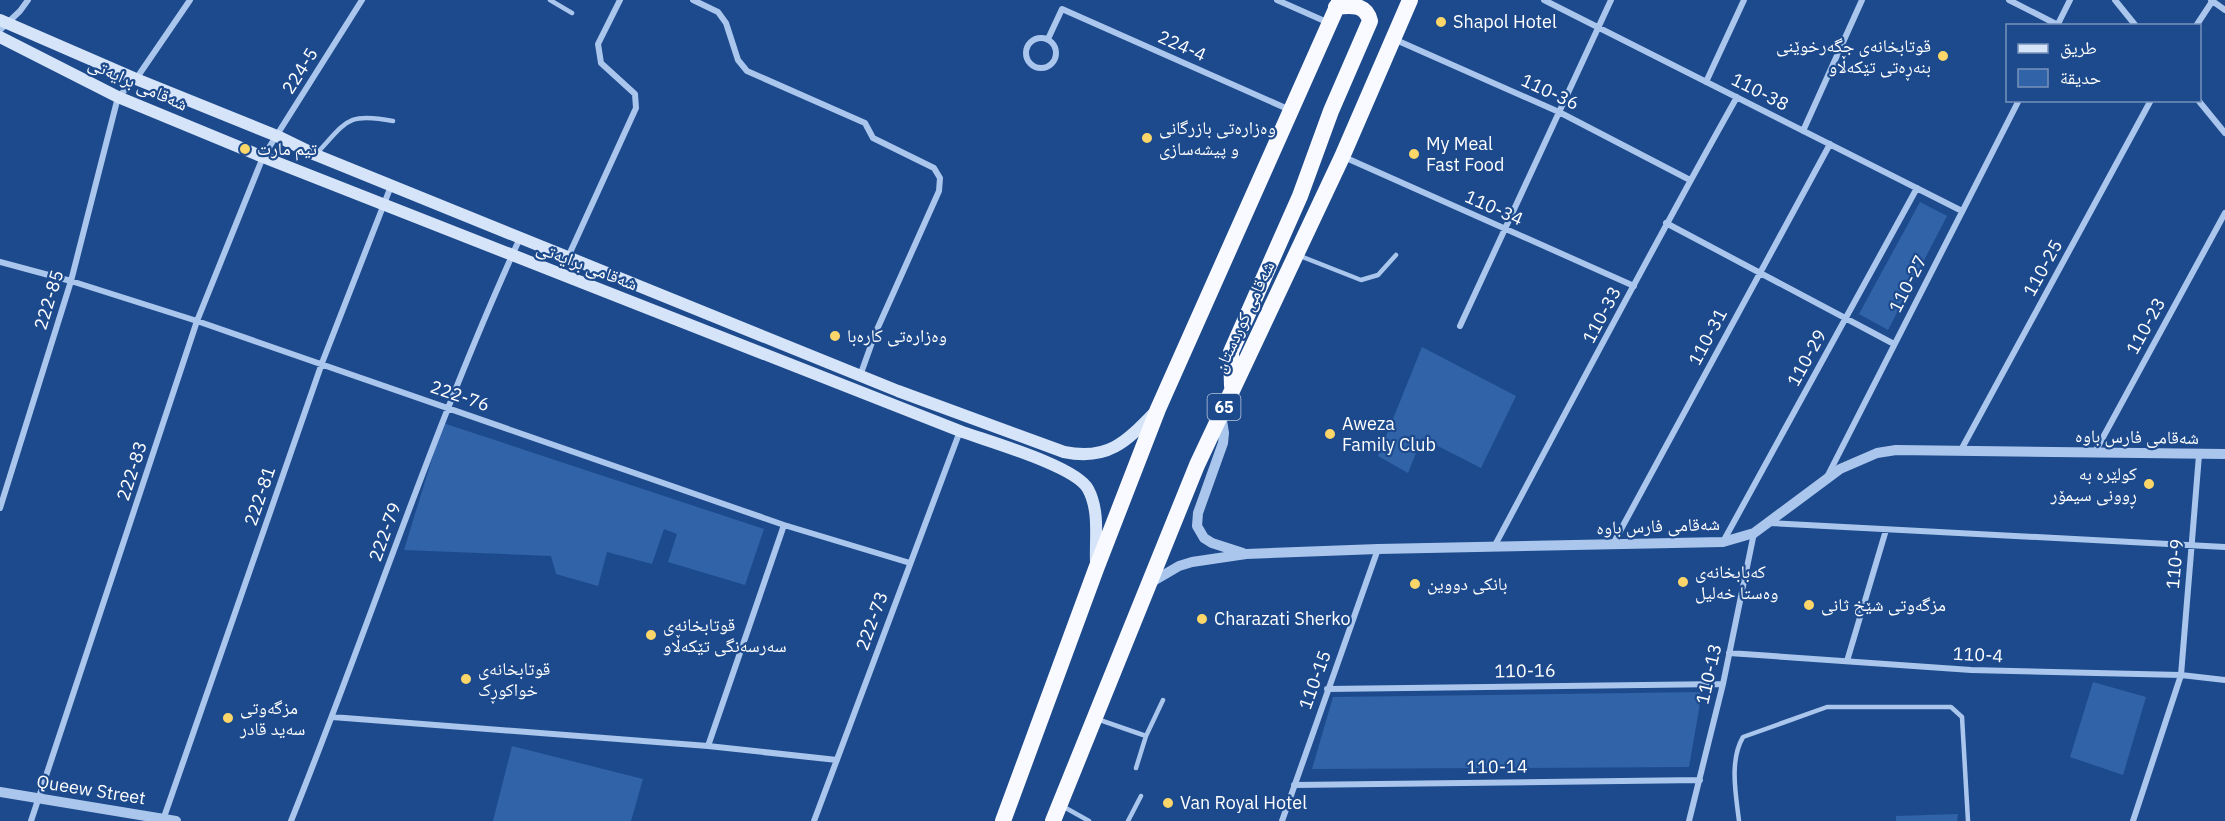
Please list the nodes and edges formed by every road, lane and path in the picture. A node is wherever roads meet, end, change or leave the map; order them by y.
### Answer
1 (28, 0) edge
2 (190, 0) edge
3 (362, 0) edge
4 (550, 0) edge
5 (620, 0) edge
6 (693, 0) edge
7 (1277, 0) edge
8 (1410, 0) edge
9 (1544, 0) edge
10 (1611, 0) edge
11 (1744, 0) edge
12 (1862, 0) edge
13 (2009, 0) edge
14 (2070, 0) edge
15 (2115, 0) edge
16 (2212, 0) edge
17 (1338, 3) edge
18 (2225, 10) edge
19 (572, 13) dead end
20 (1329, 24) junction
21 (2055, 24) edge
22 (2058, 24) edge
23 (2134, 24) edge
24 (2197, 24) edge
25 (2, 25) edge
26 (1598, 27) junction
27 (0, 37) edge
28 (1048, 39) junction
29 (1393, 39) junction
30 (136, 79) junction
31 (1706, 82) junction
32 (1737, 97) junction
33 (118, 98) junction
34 (2018, 102) edge
35 (2150, 102) edge
36 (2200, 102) edge
37 (1290, 110) junction
38 (1559, 112) junction
39 (393, 122) dead end
40 (1803, 131) junction
41 (2225, 133) edge
42 (277, 136) junction
43 (1830, 144) junction
44 (316, 155) junction
45 (263, 157) junction
46 (1342, 157) junction
47 (1690, 180) junction
48 (391, 185) junction
49 (1917, 188) junction
50 (383, 205) junction
51 (1962, 211) junction
52 (2225, 213) edge
53 (1666, 223) junction
54 (1505, 229) junction
55 (520, 238) junction
56 (1295, 254) junction
57 (1396, 255) dead end
58 (511, 256) junction
59 (568, 257) junction
60 (0, 262) edge
61 (1760, 272) junction
62 (71, 281) junction
63 (1634, 286) junction
64 (1846, 318) junction
65 (197, 321) junction
66 (1460, 326) dead end
67 (1894, 344) junction
68 (322, 363) junction
69 (860, 376) junction
70 (1232, 390) junction
71 (447, 408) junction
72 (1158, 409) junction
73 (1221, 414) junction
74 (965, 416) junction
75 (960, 431) junction
76 (1961, 451) junction
77 (2094, 453) junction
78 (2225, 454) edge
79 (2199, 455) junction
80 (1824, 481) junction
81 (0, 508) edge
82 (1768, 523) junction
83 (784, 525) junction
84 (1886, 530) junction
85 (1754, 533) junction
86 (1723, 542) junction
87 (1613, 544) junction
88 (2192, 546) junction
89 (1494, 547) junction
90 (2225, 547) edge
91 (1378, 549) junction
92 (1246, 554) junction
93 (910, 562) junction
94 (1095, 569) junction
95 (1150, 583) junction
96 (1730, 653) junction
97 (1846, 661) junction
98 (2181, 675) junction
99 (2225, 680) edge
100 (1723, 684) junction
101 (1327, 689) junction
102 (1163, 700) dead end
103 (332, 717) junction
104 (1094, 718) junction
105 (1146, 736) junction
106 (708, 746) junction
107 (837, 760) junction
108 (1136, 768) dead end
109 (1700, 780) junction
110 (1294, 785) junction
111 (0, 792) edge
112 (1141, 796) dead end
113 (40, 798) junction
114 (1059, 804) junction
115 (164, 820) edge
116 (32, 821) edge
117 (176, 821) edge
118 (291, 821) edge
119 (814, 821) edge
120 (1003, 821) edge
121 (1053, 821) edge
122 (1089, 821) edge
123 (1128, 821) edge
124 (1282, 821) edge
125 (1689, 821) edge
126 (1739, 821) edge
127 (1968, 821) edge
128 (2133, 821) edge

1 - 25 street
2 - 30 street
3 - 42 street, 224-5
4 - 19 lane
5 - 59 street
6 - 69 street
7 - 20 street
8 - 29 highway, شەقامی کوردستان / 65
9 - 26 street, 110-38
10 - 26 street
11 - 31 street
12 - 40 street
13 - 21 street
14 - 22 street
15 - 23 street
16 - 18 street
16 - 24 street
17 - 20 highway
17 - 70 highway
20 - 37 highway
25 - 30 main road, شەقامی برایەتی
26 - 31 street, 110-38
26 - 38 street
27 - 33 main road, شەقامی برایەتی
28 - 28 street
28 - 37 street, 224-4
29 - 38 street, 110-36
29 - 46 highway, شەقامی کوردستان / 65
30 - 33 street
30 - 42 main road, شەقامی برایەتی
31 - 32 street, 110-38
32 - 40 street, 110-38
32 - 47 street, 110-33
33 - 45 main road, شەقامی برایەتی
33 - 62 street, 222-85
34 - 51 street, 110-27
35 - 76 street, 110-25
36 - 41 street
37 - 72 highway
38 - 47 street, 110-36
38 - 54 street
39 - 44 lane
40 - 43 street, 110-38
42 - 44 main road, شەقامی برایەتی
42 - 45 street, 224-5
43 - 49 street, 110-38
43 - 61 street, 110-31
44 - 48 main road, شەقامی برایەتی
45 - 50 main road, شەقامی برایەتی
45 - 65 street, 222-83
46 - 54 street, 110-34
46 - 56 highway, شەقامی کوردستان / 65
47 - 53 street, 110-33
48 - 50 street, 222-81
48 - 55 main road, شەقامی برایەتی
49 - 51 street, 110-38
49 - 64 street, 110-29
50 - 58 main road, شەقامی برایەتی
50 - 68 street, 222-81
51 - 67 street, 110-27
52 - 77 street, 110-23
53 - 61 street
53 - 63 street, 110-33
54 - 63 street, 110-34
54 - 66 street
55 - 58 street, 222-79
55 - 59 main road, شەقامی برایەتی
56 - 57 lane
56 - 70 highway, شەقامی کوردستان / 65
58 - 71 street, 222-79
58 - 75 main road, شەقامی برایەتی
59 - 69 main road, شەقامی برایەتی
60 - 62 street, 222-76
61 - 64 street
61 - 87 street, 110-31
62 - 65 street, 222-76
62 - 81 street, 222-85
63 - 89 street, 110-33
64 - 67 street
64 - 86 street, 110-29
65 - 68 street, 222-76
65 - 113 street, 222-83
67 - 80 street, 110-27
68 - 71 street, 222-76
68 - 115 street, 222-81
69 - 74 main road, شەقامی برایەتی
70 - 73 highway, شەقامی کوردستان / 65
71 - 83 street, 222-76
71 - 103 street, 222-79
72 - 74 main road, شەقامی برایەتی
72 - 94 highway
73 - 92 street, شەقامی فارس باوە
73 - 95 highway, شەقامی کوردستان / 65
74 - 75 main road
75 - 93 street, 222-73
75 - 94 main road, شەقامی برایەتی
76 - 77 street, شەقامی فارس باوە
76 - 80 street, شەقامی فارس باوە
77 - 79 street, شەقامی فارس باوە
78 - 79 street, شەقامی فارس باوە
79 - 88 street, 110-9
80 - 82 street, شەقامی فارس باوە
82 - 84 street
82 - 85 street, شەقامی فارس باوە
83 - 93 street, 222-76
83 - 106 street
84 - 88 street
84 - 97 street
85 - 86 street, شەقامی فارس باوە
85 - 96 street, 110-13
86 - 87 street, شەقامی فارس باوە
87 - 89 street, شەقامی فارس باوە
88 - 90 street
88 - 98 street, 110-9
89 - 91 street, شەقامی فارس باوە
91 - 92 street, شەقامی فارس باوە
91 - 101 street, 110-15
92 - 95 street, شەقامی فارس باوە
93 - 107 street, 222-73
94 - 120 highway
95 - 104 highway, شەقامی کوردستان / 65
96 - 97 street, 110-4
96 - 100 street, 110-13
97 - 98 street, 110-4
98 - 99 street, 110-4
98 - 128 street, 110-9
100 - 101 street, 110-16
100 - 109 street, 110-13
101 - 110 street, 110-15
102 - 105 lane
103 - 106 street
103 - 118 street, 222-79
104 - 105 lane
104 - 114 highway, شەقامی کوردستان / 65
105 - 108 lane
106 - 107 street
107 - 119 street, 222-73
109 - 110 street, 110-14
109 - 125 street, 110-13
110 - 124 street, 110-15
111 - 113 street, Queew Street
112 - 123 lane
113 - 115 street, Queew Street
113 - 116 street, 222-83
114 - 121 highway, شەقامی کوردستان / 65
114 - 122 lane
115 - 117 street, Queew Street
126 - 127 lane

